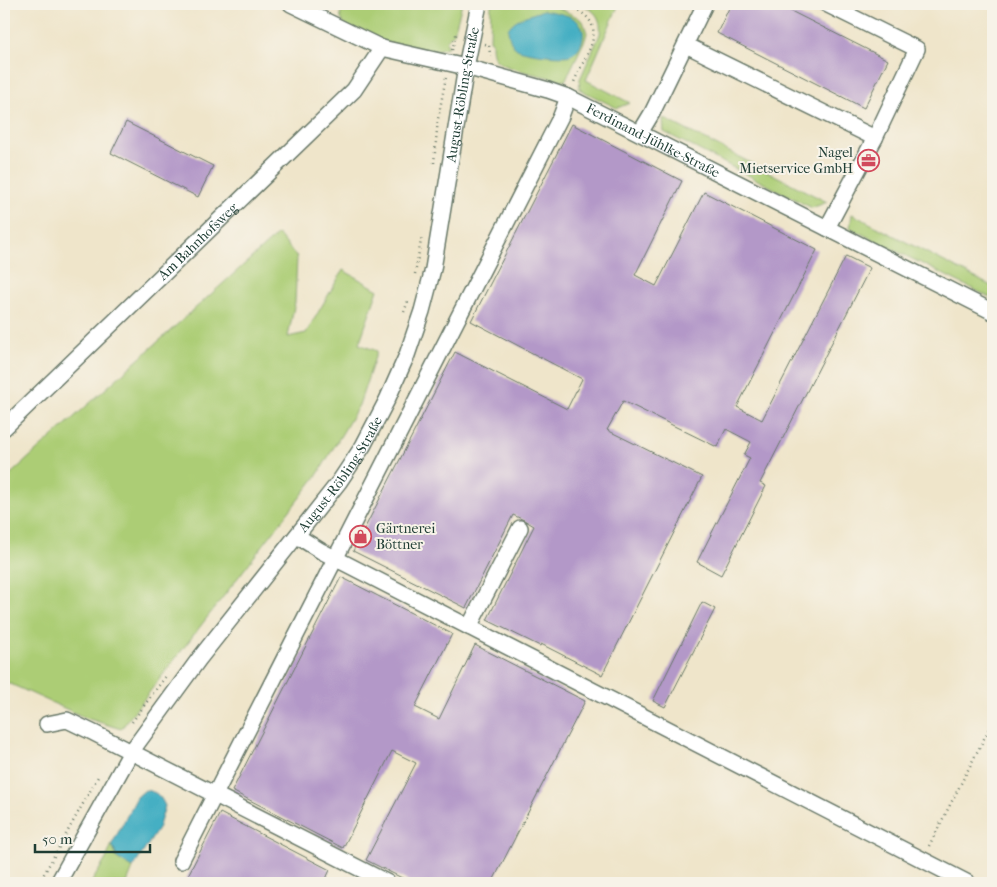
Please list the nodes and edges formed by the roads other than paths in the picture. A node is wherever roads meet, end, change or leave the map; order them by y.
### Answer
1 (291, 4) edge
2 (479, 4) edge
3 (706, 4) edge
4 (826, 4) edge
5 (686, 44) junction
6 (382, 48) junction
7 (466, 67) junction
8 (568, 98) junction
9 (640, 133) junction
10 (875, 138) junction
11 (827, 228) junction
12 (993, 312) edge
13 (4, 428) edge
14 (520, 528) dead end
15 (297, 536) junction
16 (335, 558) junction
17 (469, 626) junction
18 (47, 724) dead end
19 (131, 752) junction
20 (215, 795) junction
21 (181, 862) dead end
22 (58, 883) edge
23 (388, 883) edge
24 (968, 883) edge

1 - 6 street, Ferdinand-Jühlke-Straße
2 - 7 street, August-Röbling-Straße
3 - 5 street
4 - 10 street
5 - 9 street
5 - 10 street
6 - 7 street, Ferdinand-Jühlke-Straße
6 - 13 street, Am Bahnhofsweg
7 - 8 street, Ferdinand-Jühlke-Straße
7 - 15 street, August-Röbling-Straße
8 - 9 street, Ferdinand-Jühlke-Straße
8 - 16 street
9 - 11 street, Ferdinand-Jühlke-Straße
10 - 11 street
11 - 12 street, Ferdinand-Jühlke-Straße
14 - 17 street
15 - 16 street
15 - 19 street, August-Röbling-Straße
16 - 17 street
16 - 20 street
17 - 24 street
18 - 19 street
19 - 20 street
19 - 22 street, August-Röbling-Straße
20 - 21 street
20 - 23 street

